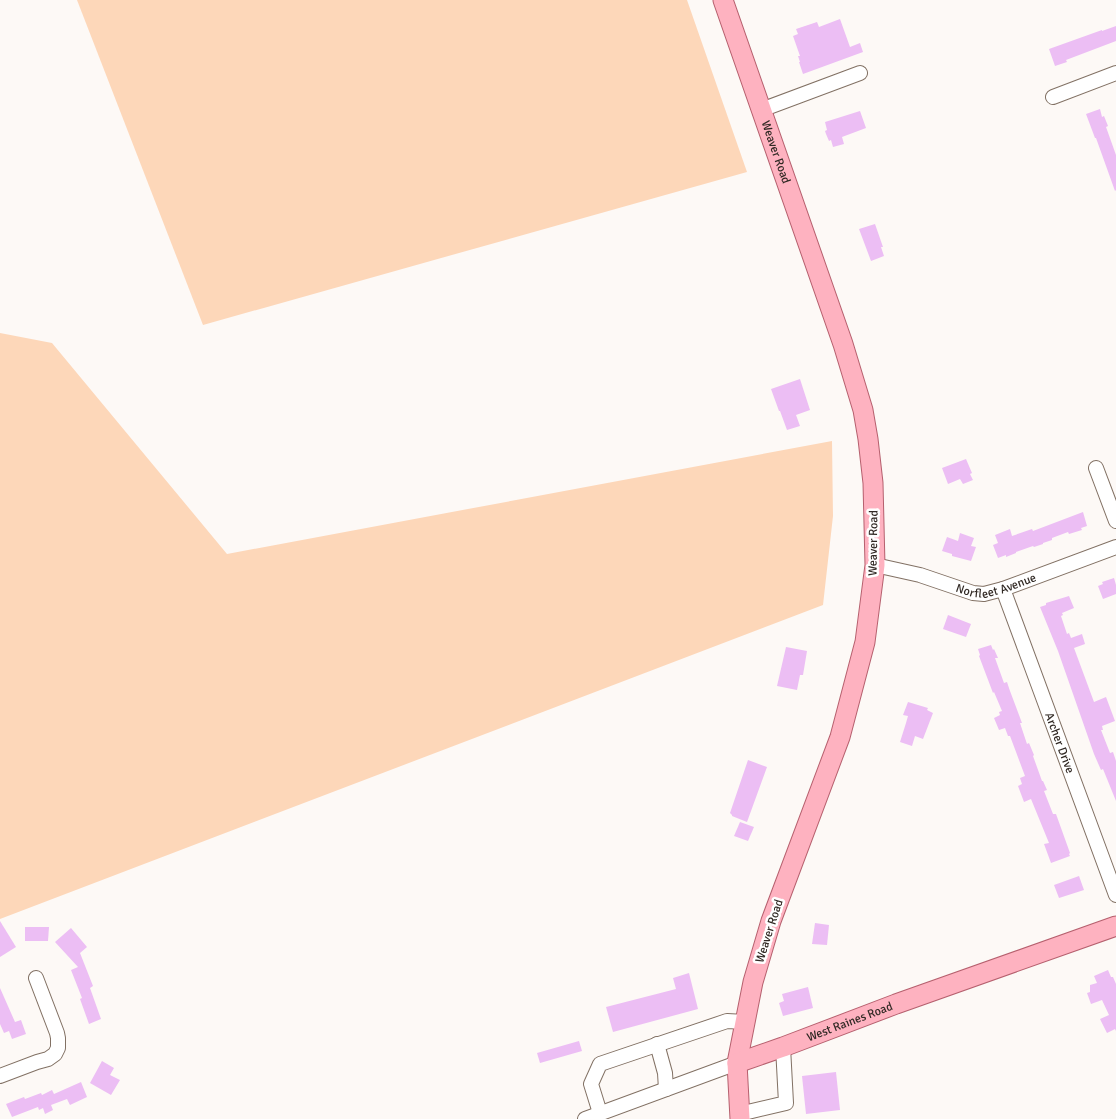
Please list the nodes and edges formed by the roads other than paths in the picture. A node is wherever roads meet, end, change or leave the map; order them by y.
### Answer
1 (723, 0) edge
2 (860, 73) dead end
3 (1116, 73) edge
4 (1053, 97) dead end
5 (761, 110) junction
6 (1096, 468) dead end
7 (1116, 521) edge
8 (1116, 547) edge
9 (875, 565) junction
10 (1003, 589) junction
11 (1116, 895) edge
12 (1116, 926) edge
13 (36, 978) dead end
14 (745, 1022) junction
15 (657, 1044) junction
16 (783, 1046) junction
17 (737, 1062) junction
18 (0, 1076) edge
19 (666, 1089) junction
20 (600, 1113) junction
21 (739, 1117) edge
22 (584, 1119) edge

1 - 5 main road, Weaver Road
2 - 5 street
3 - 4 street
5 - 9 main road, Weaver Road
6 - 7 street
8 - 10 street, Norfleet Avenue
9 - 10 street, Norfleet Avenue
9 - 14 main road, Weaver Road
10 - 11 street, Archer Drive
12 - 16 main road, West Raines Road
13 - 18 street
14 - 15 street
14 - 17 main road, Weaver Road
15 - 19 street
15 - 20 street
16 - 17 main road, West Raines Road
16 - 21 street
17 - 19 street, West Raines Road
17 - 21 main road, Weaver Road
19 - 20 street, West Raines Road
20 - 22 street, West Raines Road

